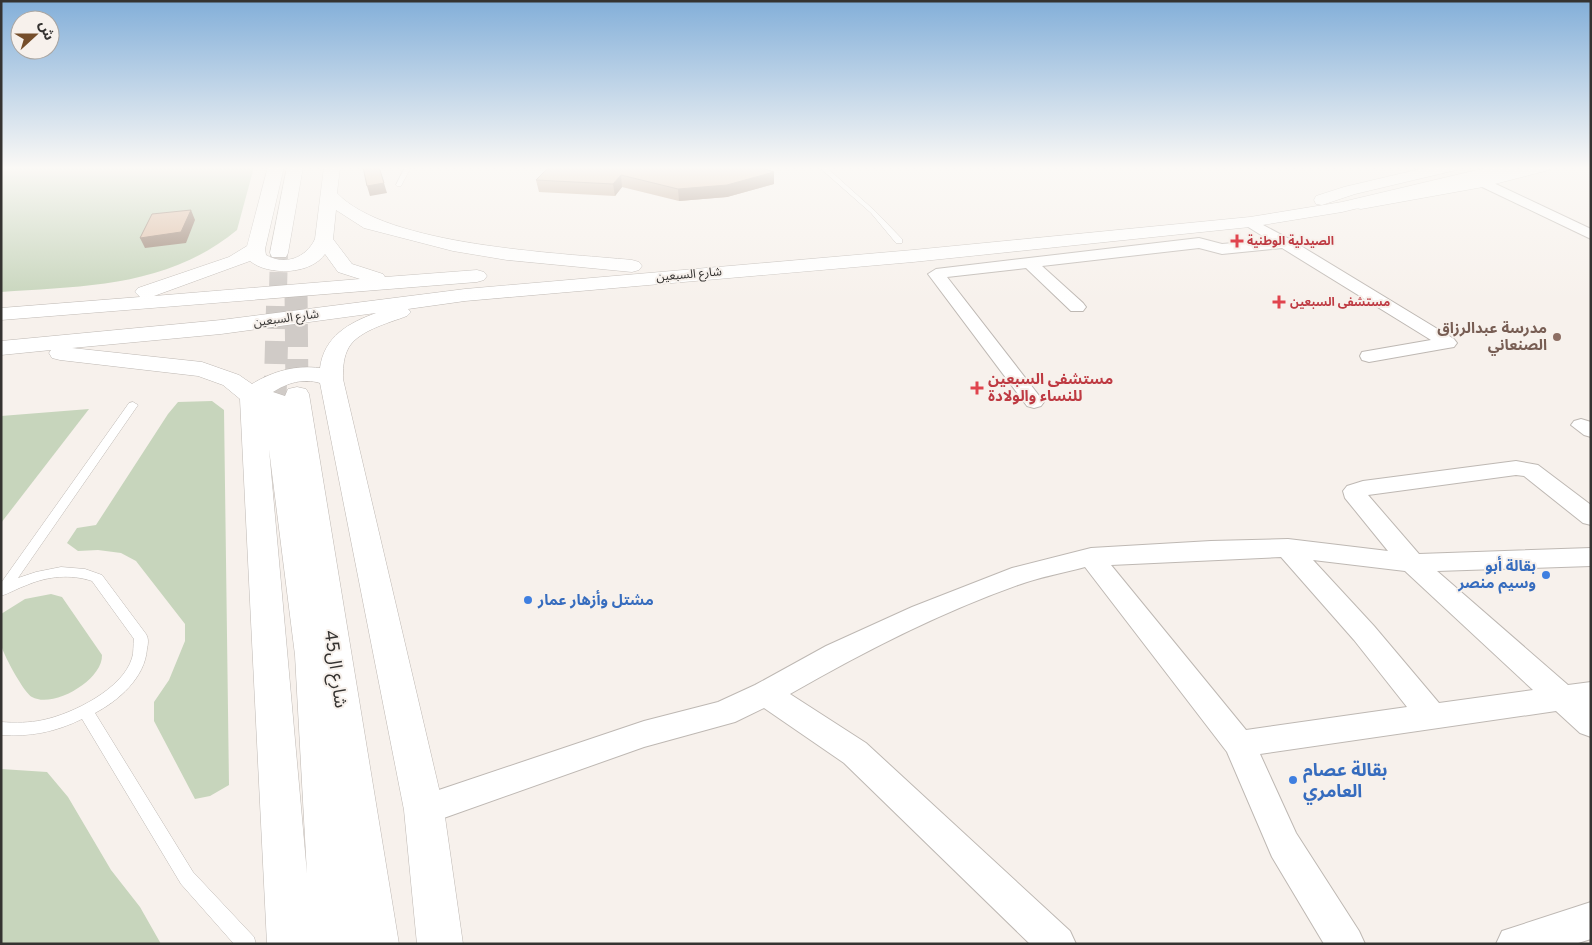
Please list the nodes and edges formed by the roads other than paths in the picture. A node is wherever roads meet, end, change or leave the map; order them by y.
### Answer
1 (265, 211) edge
2 (291, 211) edge
3 (297, 211) edge
4 (327, 211) edge
5 (349, 211) edge
6 (872, 211) edge
7 (1241, 211) edge
8 (1317, 211) edge
9 (1548, 211) edge
10 (1250, 222) junction
11 (1591, 235) edge
12 (324, 239) junction
13 (900, 241) junction
14 (1286, 243) junction
15 (984, 248) junction
16 (256, 249) junction
17 (1031, 264) junction
18 (1013, 265) junction
19 (633, 266) junction
20 (390, 281) junction
21 (466, 295) junction
22 (100, 306) junction
23 (1077, 307) dead end
24 (1, 314) edge
25 (9, 348) edge
26 (1368, 356) dead end
27 (331, 379) junction
28 (275, 396) junction
29 (1034, 402) dead end
30 (133, 405) dead end
31 (1591, 517) edge
32 (1288, 548) junction
33 (1091, 557) junction
34 (1591, 557) edge
35 (1412, 563) junction
36 (2, 590) edge
37 (766, 694) junction
38 (1578, 697) edge
39 (85, 711) junction
40 (1432, 717) junction
41 (1591, 724) edge
42 (1, 728) edge
43 (1239, 744) junction
44 (424, 810) junction
45 (1591, 920) edge
46 (247, 944) edge
47 (290, 944) edge
48 (334, 944) edge
49 (376, 944) edge
50 (440, 944) edge
51 (1057, 944) edge
52 (1346, 944) edge
53 (1515, 944) edge

1 - 16 main road
2 - 3 main road
4 - 12 main road
5 - 19 main road
6 - 13 lane
7 - 13 main road, شارع السبعين
8 - 10 main road, شارع السبعين
9 - 11 street
10 - 14 street
10 - 15 main road, شارع السبعين
12 - 16 main road
12 - 20 main road
13 - 19 main road, شارع السبعين
14 - 17 street
14 - 26 street
15 - 18 street
15 - 21 main road, شارع السبعين
16 - 22 main road
17 - 18 street
17 - 23 street
18 - 29 street
19 - 20 main road, شارع السبعين
20 - 22 main road, شارع السبعين
21 - 25 main road, شارع السبعين
21 - 27 main road
22 - 24 main road, شارع السبعين
25 - 28 main road
27 - 28 main road
27 - 44 main road
28 - 47 main road
28 - 48 main road, شارع ال45
28 - 49 main road, شارع ال45
30 - 36 lane
31 - 35 street
32 - 33 street
32 - 35 street
32 - 40 street
33 - 37 street
33 - 43 street
34 - 35 street
35 - 38 street
36 - 39 lane
37 - 44 street
37 - 51 street
38 - 40 street
38 - 41 street
39 - 42 lane
39 - 46 lane
40 - 43 street
43 - 52 street
44 - 50 main road
45 - 53 street

